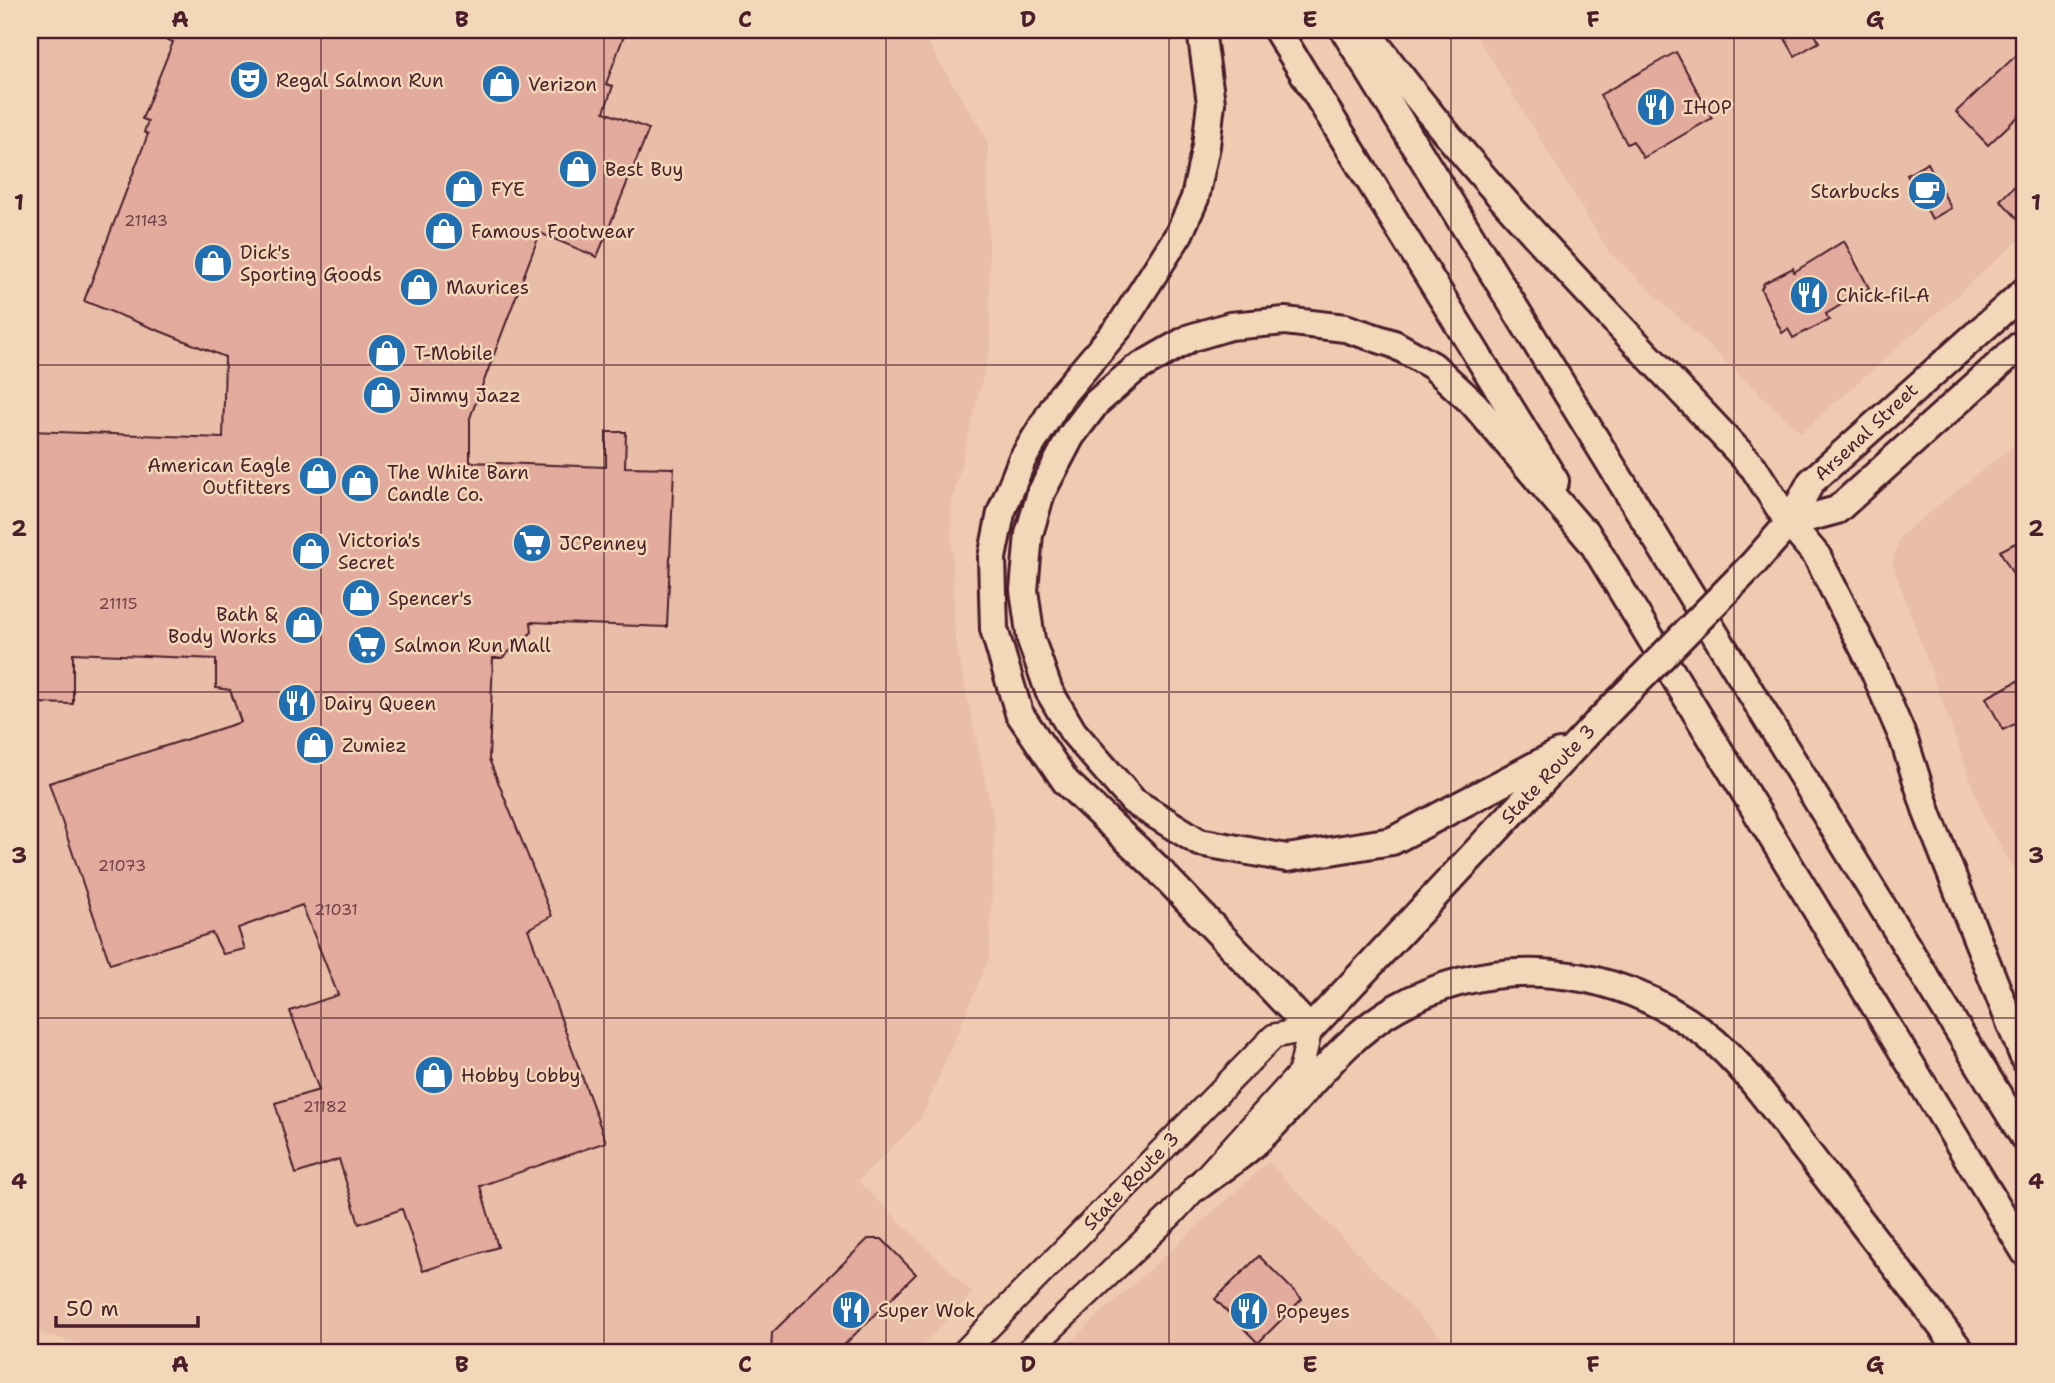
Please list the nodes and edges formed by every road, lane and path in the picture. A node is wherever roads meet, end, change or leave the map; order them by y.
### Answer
1 (1201, 30) edge
2 (1278, 30) edge
3 (1344, 30) edge
4 (1366, 30) edge
5 (2025, 291) edge
6 (2025, 341) edge
7 (1789, 523) junction
8 (1596, 547) junction
9 (1576, 744) junction
10 (1310, 1029) junction
11 (2025, 1060) edge
12 (2025, 1139) edge
13 (1197, 1187) junction
14 (2025, 1252) edge
15 (964, 1353) edge
16 (1026, 1353) edge
17 (1962, 1353) edge

1 - 10 highway
2 - 8 highway
3 - 12 highway
4 - 7 highway
5 - 7 highway, Arsenal Street
6 - 7 highway, Arsenal Street
7 - 9 highway, State Route 3, bridge
7 - 11 highway
8 - 9 highway
8 - 14 highway
9 - 10 highway, State Route 3
10 - 13 main road
10 - 15 main road, State Route 3
13 - 16 main road
13 - 17 highway

